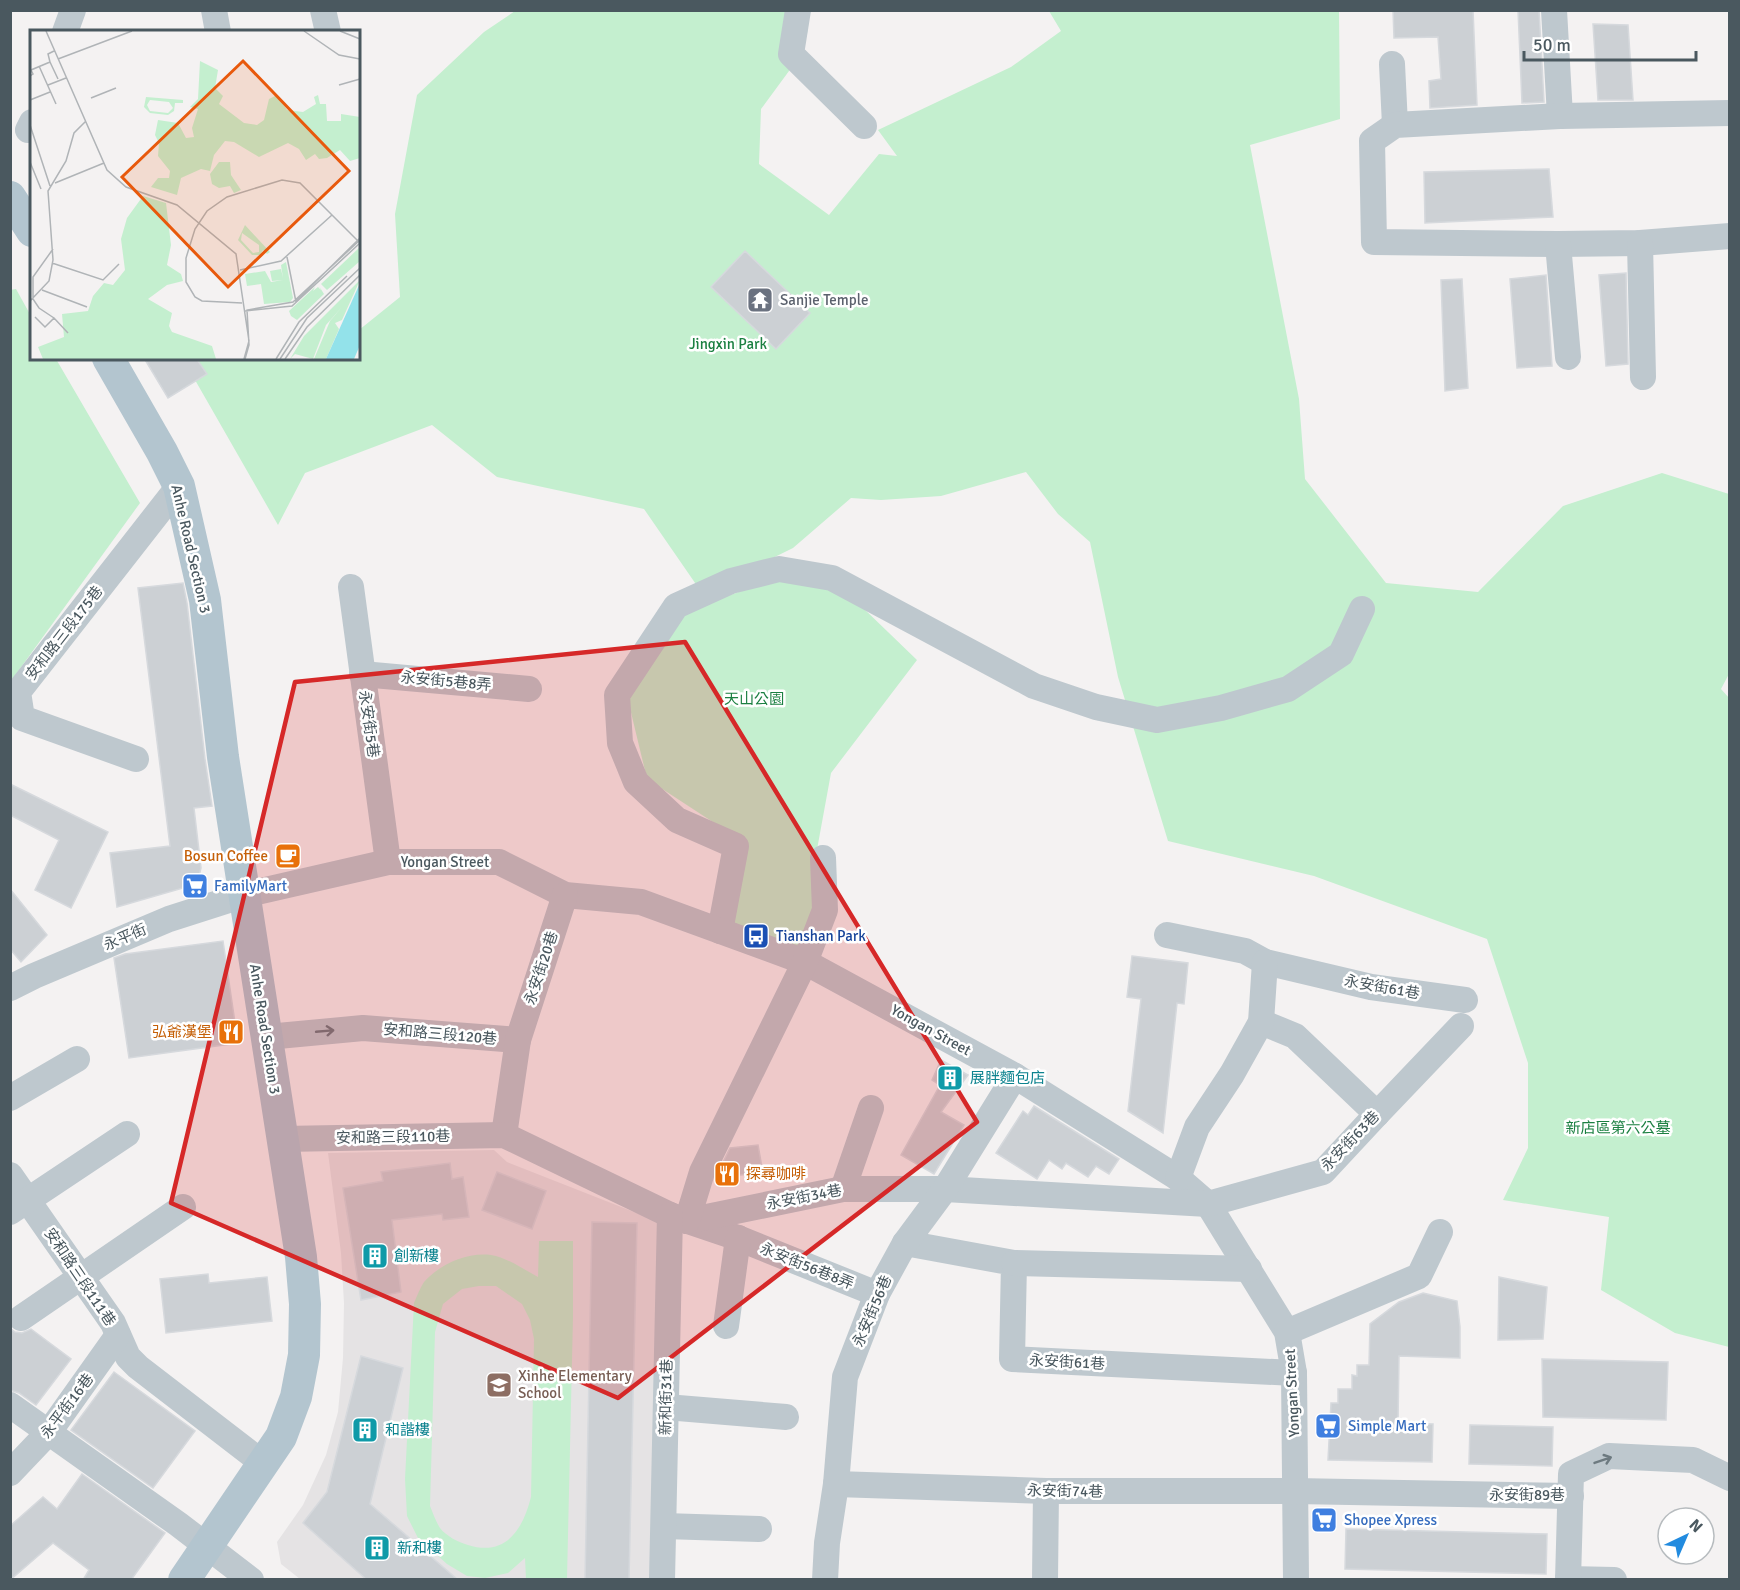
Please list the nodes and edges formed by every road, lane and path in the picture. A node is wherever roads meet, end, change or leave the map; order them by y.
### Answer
1 (73, 10) edge
2 (214, 10) edge
3 (323, 10) edge
4 (798, 10) edge
5 (1554, 10) edge
6 (66, 30) edge
7 (218, 30) edge
8 (328, 30) edge
9 (1392, 64) dead end
10 (1730, 113) edge
11 (1560, 116) junction
12 (1395, 125) junction
13 (864, 126) dead end
14 (10, 197) edge
15 (30, 228) edge
16 (1730, 236) edge
17 (1640, 243) junction
18 (1558, 244) junction
19 (1568, 357) dead end
20 (109, 360) edge
21 (1643, 377) dead end
22 (178, 486) junction
23 (351, 587) dead end
24 (1362, 609) dead end
25 (362, 674) junction
26 (529, 689) dead end
27 (135, 759) dead end
28 (823, 858) dead end
29 (388, 862) junction
30 (244, 895) junction
31 (565, 895) junction
32 (720, 931) junction
33 (1167, 935) dead end
34 (805, 962) junction
35 (1265, 962) junction
36 (10, 988) edge
37 (1464, 1000) dead end
38 (1261, 1022) junction
39 (1461, 1026) dead end
40 (267, 1036) junction
41 (518, 1040) junction
42 (77, 1059) dead end
43 (1015, 1076) junction
44 (10, 1098) edge
45 (871, 1108) dead end
46 (1377, 1114) junction
47 (127, 1134) dead end
48 (504, 1135) junction
49 (283, 1139) junction
50 (10, 1175) edge
51 (1178, 1178) junction
52 (843, 1189) junction
53 (945, 1189) junction
54 (1208, 1204) junction
55 (19, 1206) edge
56 (183, 1207) dead end
57 (678, 1218) junction
58 (1440, 1232) dead end
59 (738, 1238) junction
60 (905, 1243) junction
61 (1014, 1263) junction
62 (1249, 1269) junction
63 (81, 1277) junction
64 (877, 1294) junction
65 (21, 1318) dead end
66 (726, 1326) dead end
67 (1287, 1332) junction
68 (118, 1335) junction
69 (1294, 1373) junction
70 (10, 1405) edge
71 (666, 1407) junction
72 (786, 1417) dead end
73 (49, 1432) junction
74 (264, 1464) junction
75 (10, 1473) edge
76 (1730, 1478) edge
77 (836, 1484) junction
78 (1046, 1491) junction
79 (1295, 1491) junction
80 (1571, 1496) junction
81 (664, 1526) junction
82 (759, 1529) dead end
83 (207, 1546) junction
84 (1568, 1579) edge
85 (184, 1580) edge
86 (251, 1580) edge
87 (662, 1580) edge
88 (825, 1580) edge
89 (1045, 1580) edge
90 (1296, 1580) edge
91 (1614, 1580) edge

1 - 6 street
2 - 7 street
3 - 8 street
4 - 13 street
5 - 11 street
9 - 12 street
10 - 11 street
11 - 12 street
12 - 18 street
14 - 15 main road
16 - 17 street
17 - 18 street
17 - 21 street
18 - 19 street
20 - 22 main road, Anhe Road Section 3
22 - 27 street, 安和路三段175巷
22 - 30 main road, Anhe Road Section 3
23 - 25 street, 永安街5巷
24 - 32 street
25 - 26 street, 永安街5巷8弄
25 - 29 street, 永安街5巷
28 - 34 street
29 - 30 street, Yongan Street
29 - 31 street, Yongan Street
30 - 36 street, 永平街
30 - 40 main road, Anhe Road Section 3
31 - 32 street, Yongan Street
31 - 41 street, 永安街20巷
32 - 34 street, Yongan Street
33 - 35 street, 永安街61巷
34 - 43 street, Yongan Street
34 - 57 street
35 - 37 street, 永安街61巷
35 - 38 street
38 - 46 street
38 - 51 street
39 - 46 street, 永安街63巷
40 -> 41 street, 安和路三段120巷
40 - 49 main road, Anhe Road Section 3
41 - 48 street, 安和路三段120巷
42 - 44 street
43 - 51 street, Yongan Street
43 - 53 street, 永安街56巷
45 - 52 street
46 - 54 street, 永安街63巷
47 - 55 street
48 - 49 street, 安和路三段110巷
48 - 57 street, 永安街56巷8弄
49 - 74 main road, Anhe Road Section 3
50 - 55 street, 安和路三段111巷
51 - 54 street, Yongan Street
52 - 53 street, 永安街34巷
52 - 57 street, 永安街34巷
53 - 54 street, 永安街34巷
53 - 60 street, 永安街56巷
54 - 62 street, Yongan Street
55 - 63 street, 安和路三段111巷
56 - 63 street
57 - 59 street, 永安街56巷8弄
57 - 71 street, 新和街31巷
58 - 67 street
59 - 64 street, 永安街56巷8弄
59 - 66 street, 永安街56巷8弄
60 - 61 street
60 - 64 street, 永安街56巷
61 - 62 street
61 - 69 street, 永安街61巷
62 - 67 street, Yongan Street
63 - 65 street
63 - 68 street, 安和路三段111巷
64 - 77 street, 永安街56巷
67 - 69 street, Yongan Street
68 - 73 street, 永平街16巷
68 - 74 street, 安和路三段111巷
69 - 79 street, Yongan Street
70 - 73 street
71 - 72 street
71 - 81 street, 新和街31巷
73 - 75 street, 永平街16巷
73 - 83 street
74 - 83 main road, Anhe Road Section 3
80 -> 76 street, 永安街89巷
77 - 78 street, 永安街74巷
77 - 88 street, 永安街56巷
78 - 79 street, 永安街74巷
78 - 89 street
79 - 80 street, 永安街89巷
79 - 90 street, Yongan Street
80 - 84 street
81 - 82 street
81 - 87 street, 新和街31巷
83 - 85 main road, Anhe Road Section 3
83 - 86 street
84 - 91 street

